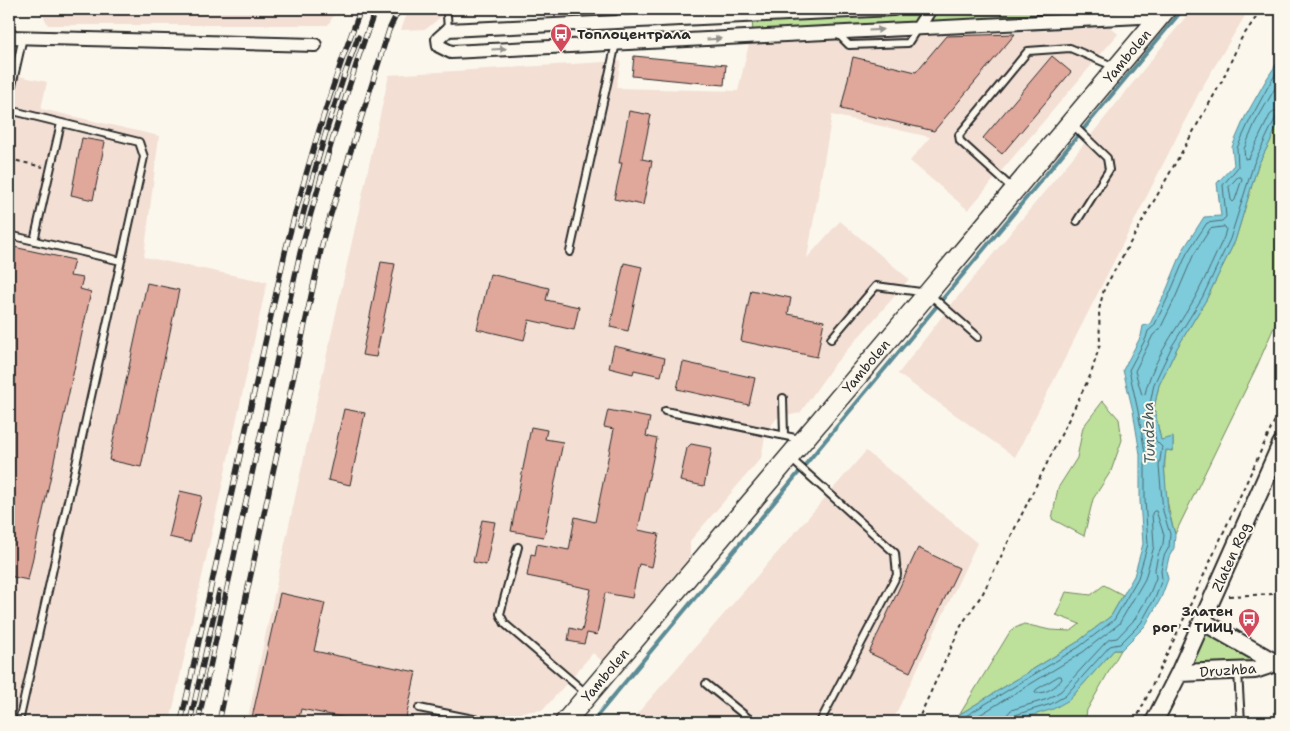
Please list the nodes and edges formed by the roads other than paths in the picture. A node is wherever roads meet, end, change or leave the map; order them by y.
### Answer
1 (448, 9) edge
2 (620, 9) edge
3 (893, 9) edge
4 (930, 9) edge
5 (753, 12) edge
6 (815, 12) junction
7 (1163, 12) edge
8 (678, 14) edge
9 (630, 17) edge
10 (918, 28) junction
11 (448, 30) junction
12 (836, 32) junction
13 (9, 36) edge
14 (753, 36) junction
15 (23, 37) junction
16 (616, 44) junction
17 (315, 45) dead end
18 (1116, 68) junction
19 (9, 99) edge
20 (9, 110) edge
21 (1070, 122) junction
22 (61, 123) junction
23 (1014, 190) junction
24 (1077, 221) dead end
25 (9, 235) edge
26 (34, 241) junction
27 (570, 252) dead end
28 (121, 261) junction
29 (928, 294) junction
30 (978, 337) dead end
31 (831, 339) dead end
32 (783, 398) dead end
33 (665, 411) dead end
34 (784, 435) junction
35 (804, 440) junction
36 (1281, 444) edge
37 (789, 458) junction
38 (518, 547) dead end
39 (1202, 622) junction
40 (1279, 664) edge
41 (1238, 671) junction
42 (1179, 673) junction
43 (706, 684) dead end
44 (588, 695) junction
45 (419, 708) dead end
46 (19, 722) edge
47 (488, 722) edge
48 (565, 722) edge
49 (753, 722) edge
50 (820, 722) edge
51 (1154, 722) edge
52 (1241, 722) edge

1 - 11 lane
2 - 9 lane
3 - 6 street
4 - 10 street
5 - 6 street
5 - 8 street
5 - 14 street
6 - 12 street
7 - 10 street
7 - 18 main road, Yambolen
8 - 9 street
9 - 11 street
9 - 16 street
10 - 12 street
11 -> 16 street
12 - 14 street
13 - 15 street
16 -> 14 street
15 - 17 street
15 - 19 lane
16 - 27 lane
18 - 21 main road, Yambolen
18 - 23 lane
20 - 22 lane
21 - 23 main road, Yambolen
21 - 24 lane
22 - 26 lane
22 - 28 lane
23 - 29 main road, Yambolen
25 - 26 lane
26 - 28 lane
28 - 46 lane
29 - 30 lane
29 - 31 lane
29 - 35 main road, Yambolen
32 - 34 lane
33 - 34 lane
34 - 35 lane
35 - 37 main road, Yambolen
36 - 39 street, Zlaten Rog
37 - 44 main road, Yambolen
37 - 50 lane
38 - 44 lane
39 - 40 street, Druzhba
39 - 42 street, Zlaten Rog
40 - 41 street, Druzhba
41 - 42 street, Druzhba
41 - 52 lane
42 - 51 street, Zlaten Rog
43 - 49 lane
44 - 48 main road, Yambolen
45 - 47 lane

